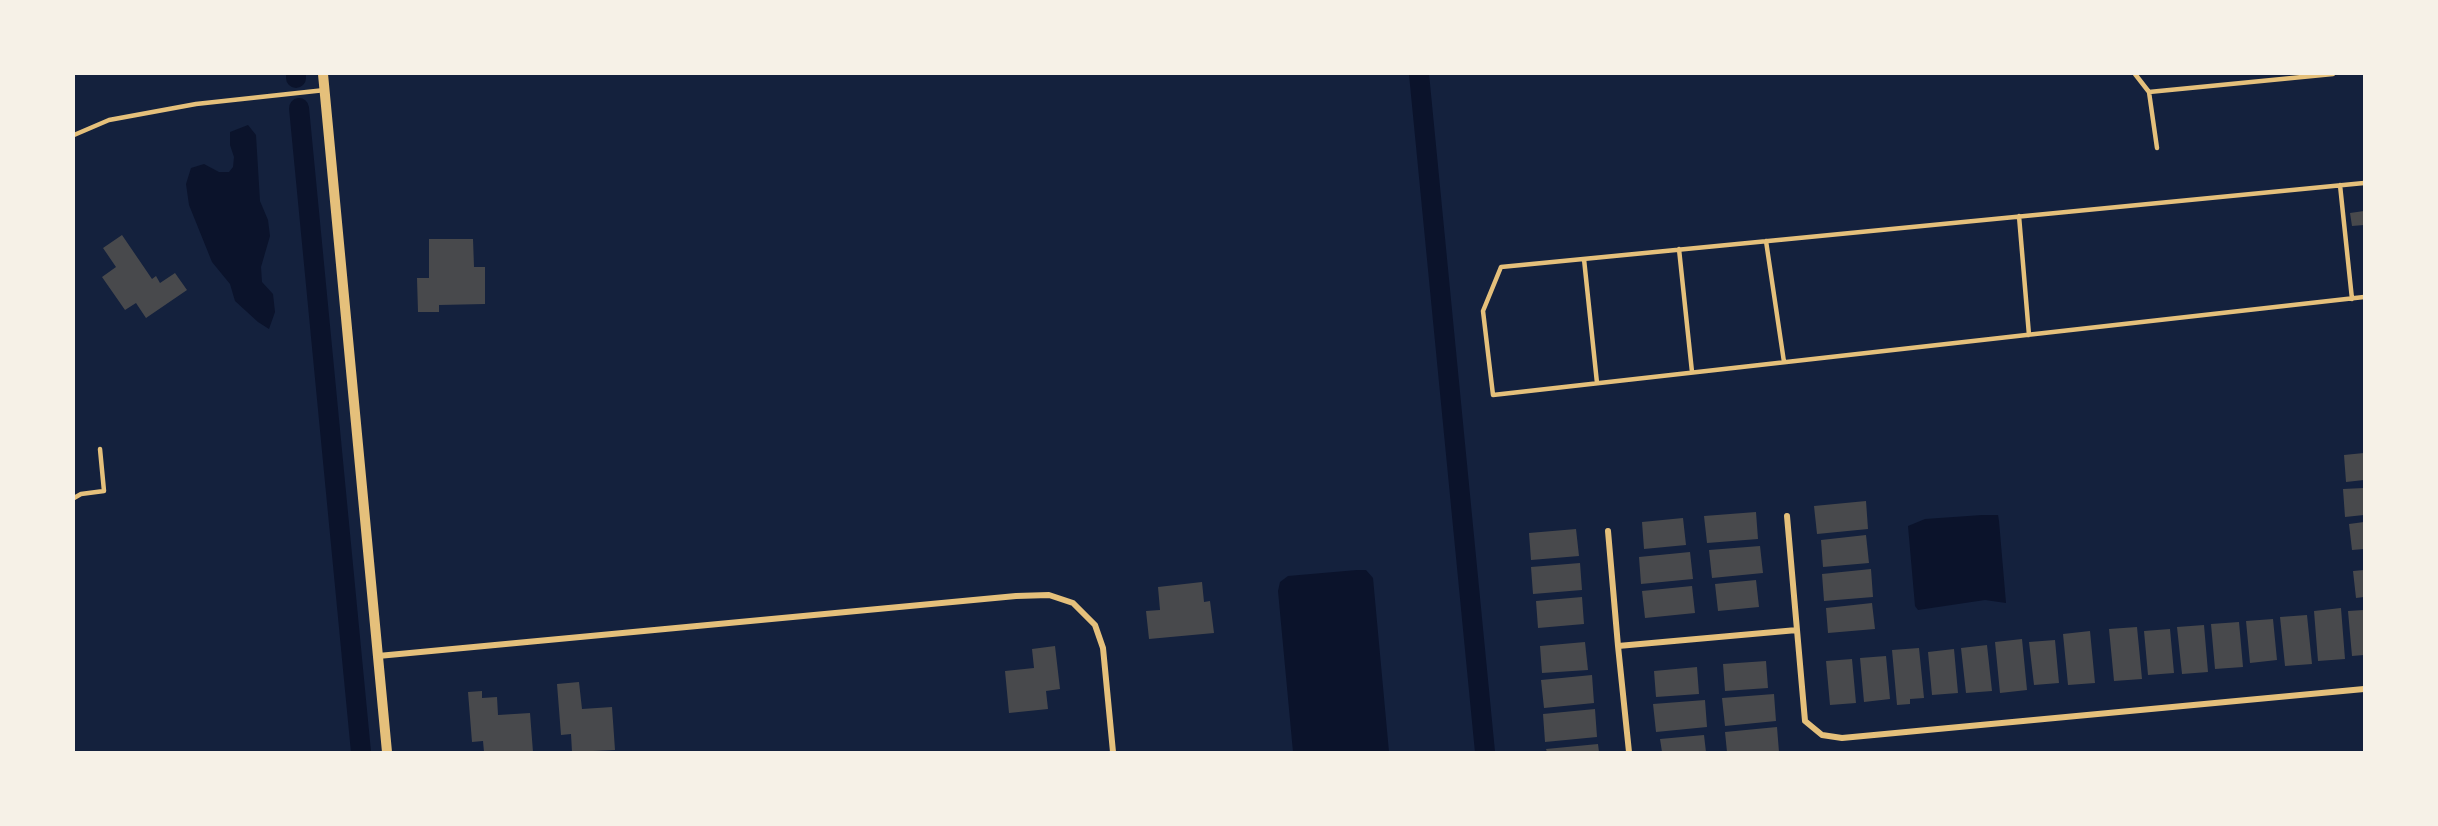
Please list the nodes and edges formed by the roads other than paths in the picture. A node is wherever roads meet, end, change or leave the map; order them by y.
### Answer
1 (323, 74) edge
2 (2135, 74) edge
3 (2250, 74) edge
4 (2333, 74) edge
5 (2250, 82) junction
6 (325, 90) junction
7 (2149, 92) junction
8 (74, 135) edge
9 (2157, 148) dead end
10 (2364, 183) edge
11 (2340, 185) junction
12 (2019, 216) junction
13 (1766, 241) junction
14 (1679, 249) junction
15 (1584, 259) junction
16 (2364, 297) edge
17 (2352, 298) junction
18 (2029, 335) junction
19 (1784, 362) junction
20 (1692, 372) junction
21 (1597, 383) junction
22 (99, 449) dead end
23 (74, 498) edge
24 (1787, 516) dead end
25 (1608, 531) dead end
26 (1797, 630) junction
27 (1618, 646) junction
28 (378, 656) junction
29 (2364, 689) edge
30 (387, 753) edge
31 (1113, 753) edge
32 (1629, 753) edge

1 - 6 street
2 - 7 lane
3 - 5 lane
4 - 5 lane
5 - 7 lane
6 - 8 lane
6 - 28 street
7 - 9 lane
10 - 11 lane
11 - 12 lane
11 - 17 lane
12 - 13 lane
12 - 18 lane
13 - 14 lane
13 - 19 lane
14 - 15 lane
14 - 20 lane
15 - 21 lane
15 - 21 lane
16 - 17 lane
17 - 18 lane
18 - 19 lane
19 - 20 lane
20 - 21 lane
22 - 23 lane
24 - 26 street
25 - 27 street
26 - 27 street
26 - 29 street
27 - 32 street
28 - 30 street
28 - 31 street

